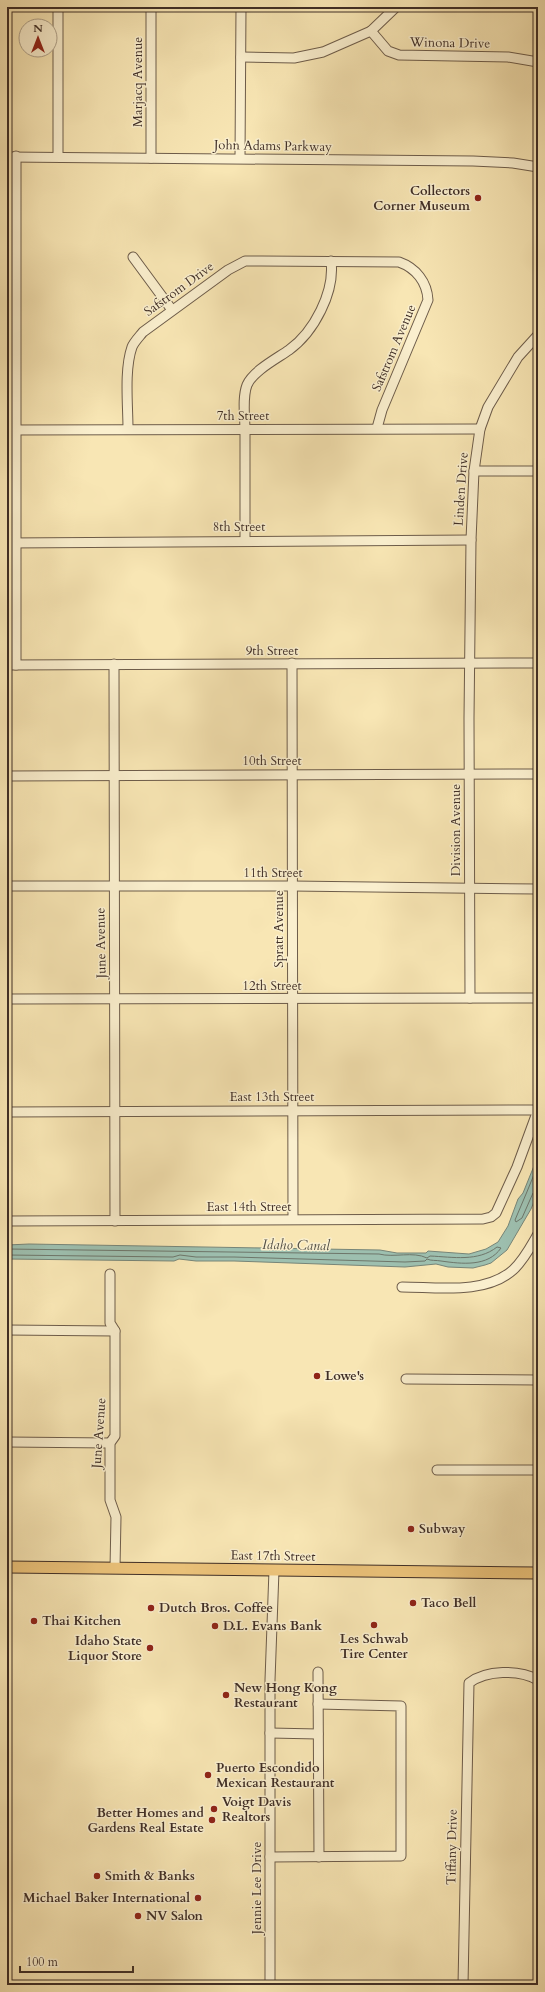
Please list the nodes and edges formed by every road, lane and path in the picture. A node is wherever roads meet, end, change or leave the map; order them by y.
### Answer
1 (58, 7) edge
2 (151, 7) edge
3 (241, 7) edge
4 (396, 7) edge
5 (371, 31) junction
6 (241, 58) junction
7 (538, 62) edge
8 (11, 156) edge
9 (58, 156) junction
10 (151, 158) junction
11 (240, 158) junction
12 (538, 167) edge
13 (133, 257) dead end
14 (331, 261) junction
15 (172, 310) junction
16 (538, 335) edge
17 (245, 428) junction
18 (377, 428) junction
19 (128, 429) junction
20 (480, 429) junction
21 (11, 430) edge
22 (474, 471) junction
23 (538, 471) edge
24 (245, 540) junction
25 (471, 540) junction
26 (11, 543) edge
27 (470, 662) junction
28 (538, 663) edge
29 (114, 664) junction
30 (292, 664) junction
31 (11, 665) edge
32 (114, 774) junction
33 (293, 774) junction
34 (469, 774) junction
35 (538, 774) edge
36 (7, 776) edge
37 (7, 886) edge
38 (114, 886) junction
39 (292, 886) junction
40 (469, 889) junction
41 (538, 889) edge
42 (470, 998) junction
43 (538, 998) edge
44 (7, 999) edge
45 (115, 999) junction
46 (292, 999) junction
47 (293, 1110) junction
48 (538, 1110) edge
49 (7, 1112) edge
50 (114, 1112) junction
51 (293, 1219) junction
52 (7, 1221) edge
53 (115, 1221) junction
54 (538, 1234) edge
55 (110, 1274) dead end
56 (402, 1287) dead end
57 (7, 1330) edge
58 (115, 1331) junction
59 (406, 1379) dead end
60 (538, 1380) edge
61 (7, 1442) edge
62 (110, 1443) junction
63 (437, 1470) dead end
64 (538, 1470) edge
65 (7, 1567) edge
66 (115, 1568) junction
67 (274, 1570) junction
68 (538, 1573) edge
69 (318, 1672) dead end
70 (538, 1680) edge
71 (318, 1704) junction
72 (270, 1733) junction
73 (318, 1734) junction
74 (270, 1857) junction
75 (319, 1857) junction
76 (270, 1985) edge
77 (463, 1985) edge

1 - 9 street
2 - 10 street, Marjacq Avenue
3 - 6 street
4 - 5 street
5 - 6 street
5 - 7 street, Winona Drive
6 - 11 street
8 - 9 street, John Adams Parkway
8 - 21 street
9 - 10 street, John Adams Parkway
10 - 11 street, John Adams Parkway
11 - 12 street, John Adams Parkway
13 - 15 street
14 - 15 street, Safstrom Drive
14 - 17 street
14 - 18 street, Safstrom Avenue
15 - 19 street, Safstrom Drive
16 - 20 street, Linden Drive
17 - 18 street, 7th Street
17 - 19 street, 7th Street
17 - 24 street
18 - 20 street, 7th Street
19 - 21 street, 7th Street
20 - 22 street, Linden Drive
21 - 26 street
22 - 23 street
22 - 25 street, Linden Drive
24 - 25 street, 8th Street
24 - 26 street, 8th Street
25 - 27 street, Linden Drive
26 - 31 street
27 - 28 street, 9th Street
27 - 30 street, 9th Street
27 - 34 street, Division Avenue
29 - 30 street, 9th Street
29 - 31 street, 9th Street
29 - 32 street, June Avenue
30 - 33 street, Spratt Avenue
32 - 33 street, 10th Street
32 - 36 street, 10th Street
32 - 38 street, June Avenue
33 - 34 street, 10th Street
33 - 39 street, Spratt Avenue
34 - 35 street, 10th Street
34 - 40 street, Division Avenue
37 - 38 street, 11th Street
38 - 39 street, 11th Street
38 - 45 street, June Avenue
39 - 40 street, 11th Street
39 - 46 street, Spratt Avenue
40 - 41 street, 11th Street
40 - 42 street, Division Avenue
42 - 43 street, 12th Street
42 - 46 street, 12th Street
44 - 45 street, 12th Street
45 - 46 street, 12th Street
45 - 50 street, June Avenue
46 - 47 street, Spratt Avenue
47 - 48 street, East 13th Street
47 - 50 street, East 13th Street
47 - 51 street, Spratt Avenue
48 - 51 street, East 14th Street
49 - 50 street, East 13th Street
50 - 53 street, June Avenue
51 - 53 street, East 14th Street
52 - 53 street, East 14th Street
54 - 56 street
55 - 58 street, June Avenue
57 - 58 street
58 - 62 street, June Avenue
59 - 60 street
61 - 62 street
62 - 66 street, June Avenue
63 - 64 street
65 - 66 main road, East 17th Street
66 - 67 main road, East 17th Street
67 - 68 main road, East 17th Street
67 - 72 street, Jennie Lee Drive
69 - 71 street
70 - 77 street, Tiffany Drive
71 - 73 street
71 - 75 street
72 - 73 street
72 - 74 street, Jennie Lee Drive
73 - 75 street
74 - 75 street
74 - 76 street, Jennie Lee Drive

